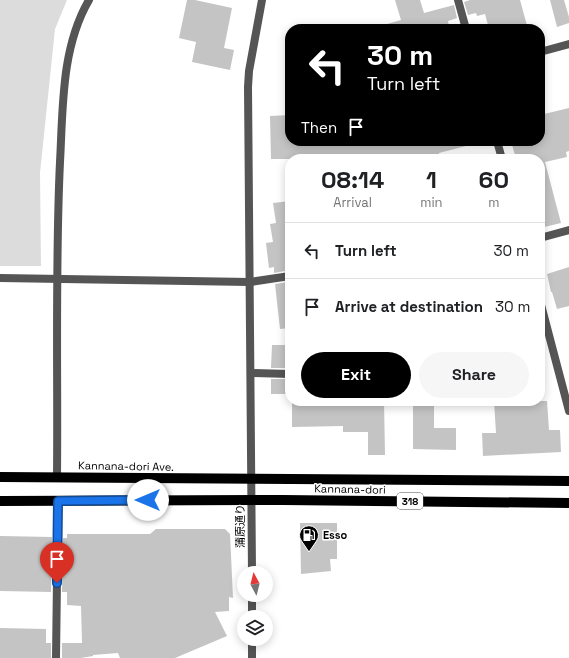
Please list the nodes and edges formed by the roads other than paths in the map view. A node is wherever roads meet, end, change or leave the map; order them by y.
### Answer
1 (262, 0) edge
2 (458, 0) edge
3 (85, 2) edge
4 (465, 24) edge
5 (569, 44) edge
6 (545, 51) edge
7 (569, 230) edge
8 (545, 237) edge
9 (285, 277) edge
10 (0, 278) edge
11 (56, 279) junction
12 (250, 282) junction
13 (545, 320) edge
14 (251, 373) junction
15 (285, 374) edge
16 (569, 411) edge
17 (0, 477) edge
18 (57, 477) junction
19 (252, 480) junction
20 (569, 481) edge
21 (251, 500) junction
22 (0, 501) edge
23 (58, 501) junction
24 (569, 503) edge
25 (252, 566) edge
26 (252, 646) edge
27 (56, 658) edge
28 (252, 658) edge

1 - 12 street, 蒲原通り
2 - 4 street
3 - 11 street
5 - 6 street
7 - 8 street
9 - 12 street
10 - 11 street
11 - 12 street
11 - 18 street
12 - 14 street, 蒲原通り
13 - 16 street
14 - 15 street
14 - 19 street, 蒲原通り
17 - 18 main road, Kannana-dori Ave. / 318
18 - 19 main road, Kannana-dori Ave. / 318
19 - 20 main road, Kannana-dori / 318
19 - 21 street, 蒲原通り
21 - 23 main road, 318
21 - 24 main road, Kannana-dori / 318
21 - 25 street, 蒲原通り
22 - 23 main road, 318
23 - 27 street
26 - 28 street

